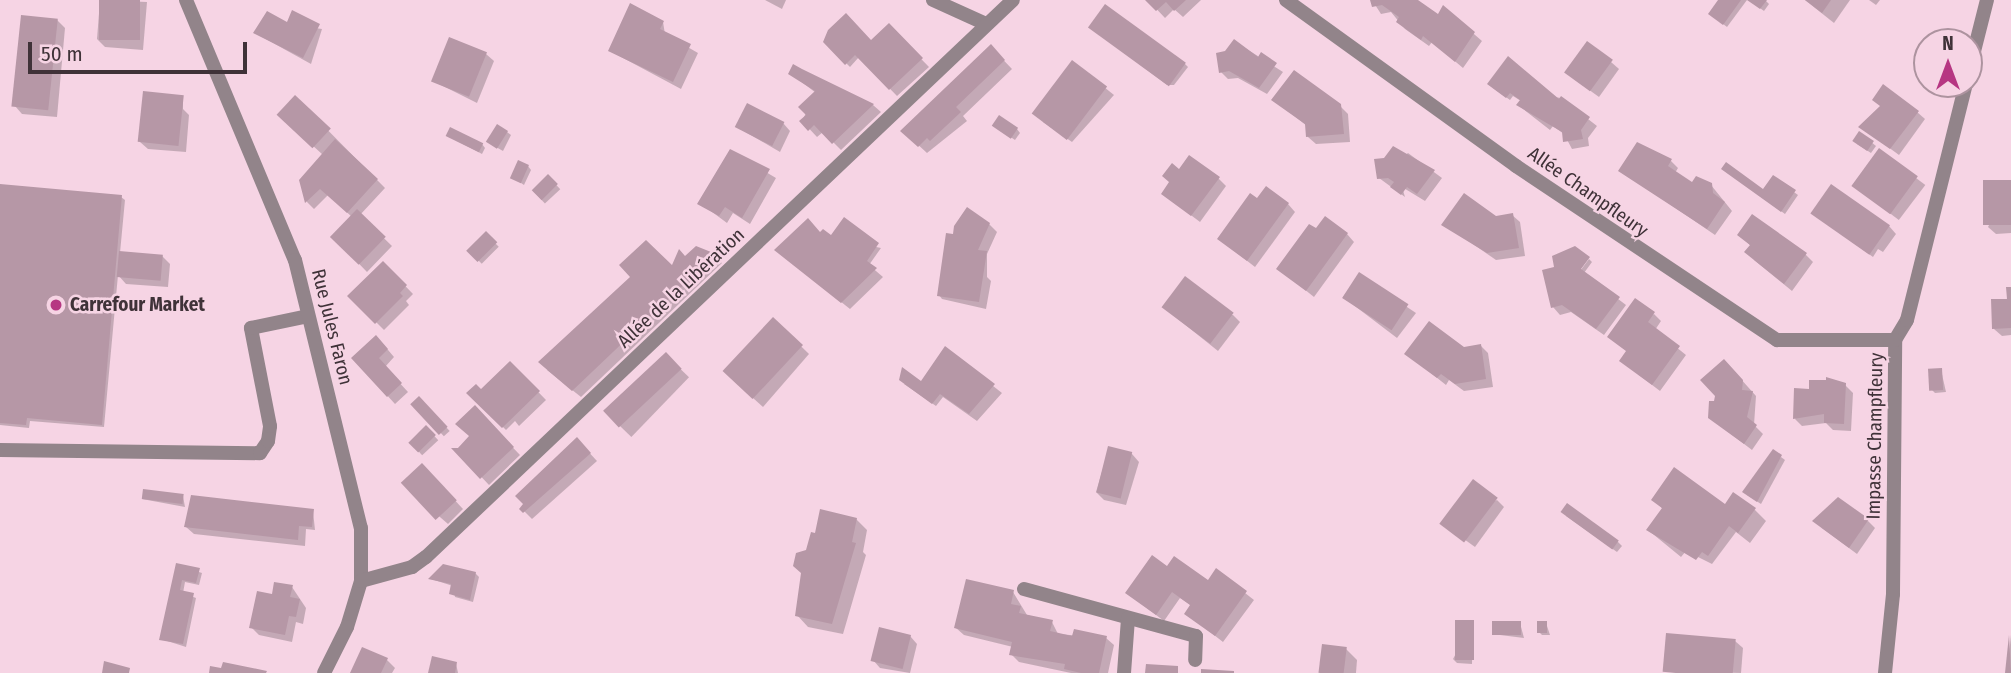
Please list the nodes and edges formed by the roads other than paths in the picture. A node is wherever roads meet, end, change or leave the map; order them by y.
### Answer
1 (186, 0) edge
2 (933, 0) edge
3 (1013, 0) edge
4 (1286, 0) edge
5 (1987, 0) edge
6 (986, 24) junction
7 (1980, 28) edge
8 (1962, 98) edge
9 (308, 316) junction
10 (1895, 341) junction
11 (0, 450) edge
12 (361, 581) junction
13 (1024, 589) dead end
14 (1128, 618) junction
15 (1195, 660) dead end
16 (324, 673) edge
17 (1124, 673) edge
18 (1885, 673) edge

1 - 9 street, Rue Jules Faron
2 - 6 street
3 - 6 street, Allée de la Libération
4 - 10 street, Allée Champfleury
5 - 7 street
6 - 12 street, Allée de la Libération
8 - 10 street, Impasse Champfleury
9 - 11 street
9 - 12 street, Rue Jules Faron
10 - 18 street, Impasse Champfleury
12 - 16 street, Rue Jules Faron
13 - 14 street
14 - 15 street
14 - 17 street

